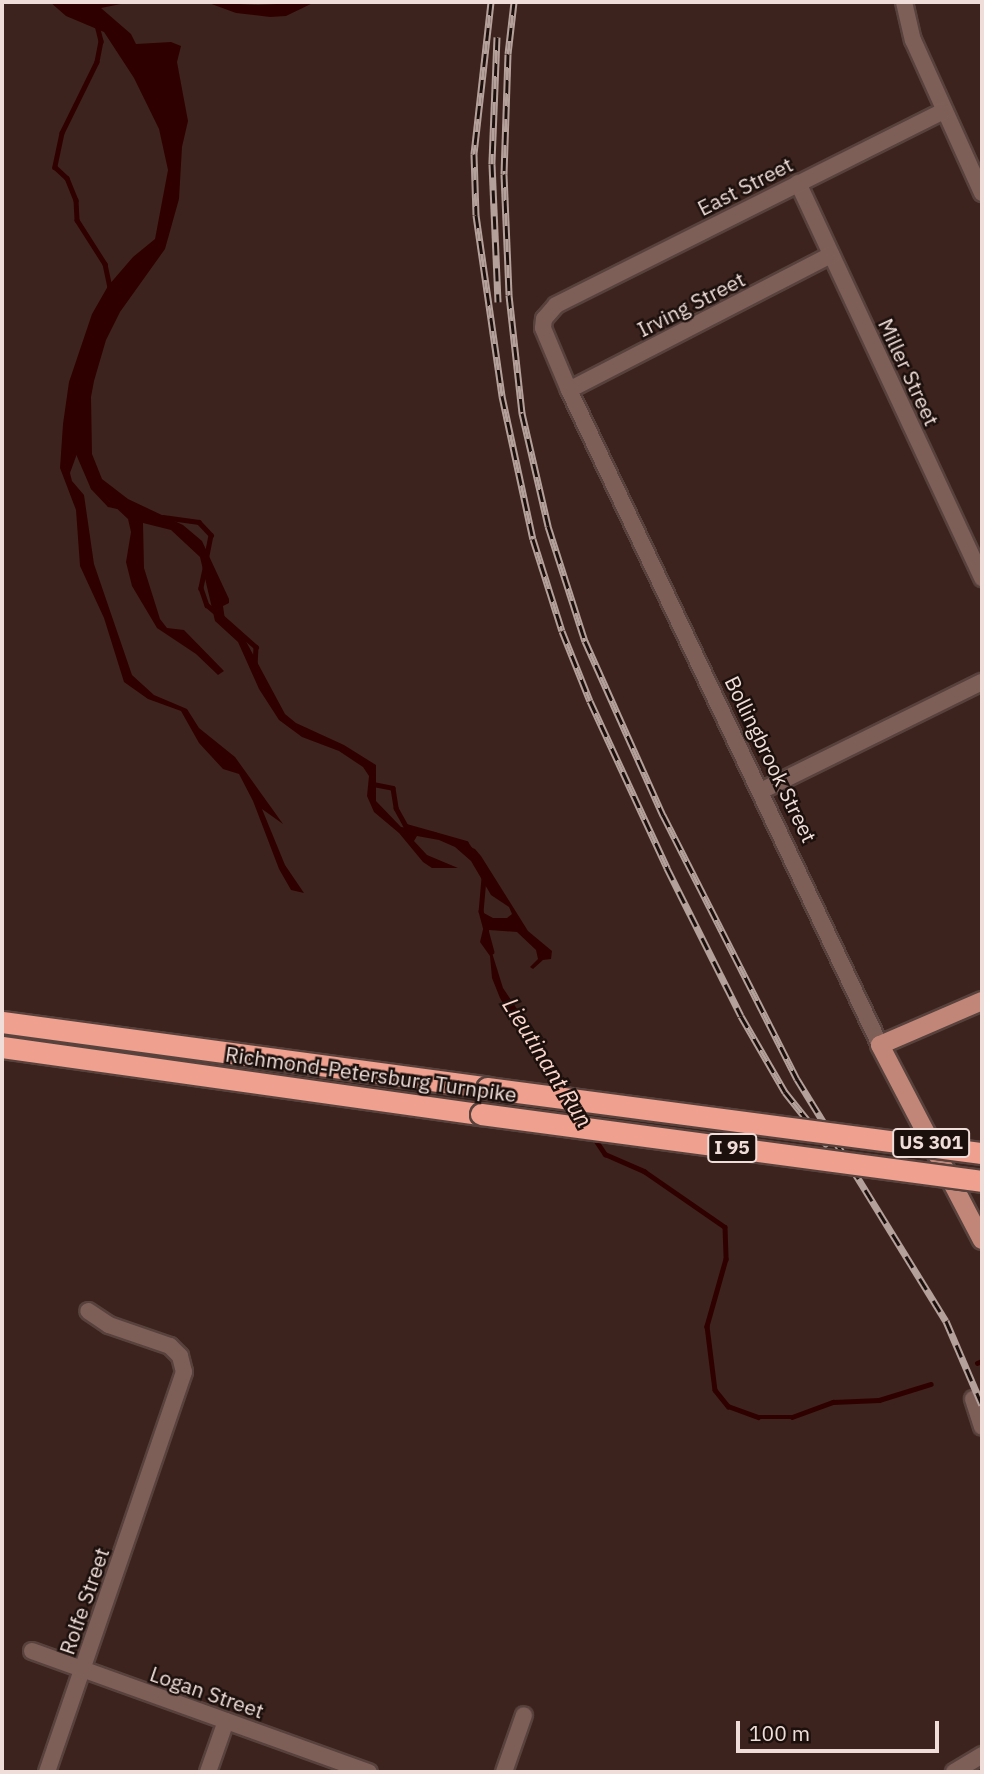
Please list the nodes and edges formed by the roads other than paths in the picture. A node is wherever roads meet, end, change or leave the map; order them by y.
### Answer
1 (904, 2) edge
2 (943, 111) junction
3 (798, 183) junction
4 (982, 193) edge
5 (831, 255) junction
6 (566, 300) joint
7 (569, 390) junction
8 (982, 578) edge
9 (982, 682) edge
10 (761, 791) junction
11 (982, 1001) edge
12 (2, 1022) edge
13 (880, 1045) junction
14 (6, 1048) edge
15 (982, 1153) edge
16 (982, 1181) edge
17 (982, 1240) edge
18 (88, 1311) dead end
19 (973, 1399) dead end
20 (982, 1427) edge
21 (32, 1651) dead end
22 (82, 1671) junction
23 (524, 1715) dead end
24 (226, 1721) junction
25 (982, 1755) edge
26 (47, 1772) edge
27 (208, 1772) edge
28 (369, 1772) edge
29 (504, 1772) edge
30 (954, 1772) edge

1 - 2 street
2 - 3 street, East Street
2 - 4 street
3 - 5 street, Miller Street
3 - 6 street, East Street
5 - 7 street, Irving Street
5 - 8 street, Miller Street
6 - 7 street, Bollingbrook Street
7 - 10 street, Bollingbrook Street
9 - 10 street
10 - 13 street, Bollingbrook Street
11 - 13 main road
12 - 15 highway, Richmond-Petersburg Turnpike / I 95, bridge
13 - 17 main road, Bollingbrook Street / US 301
14 - 16 highway, Richmond-Petersburg Turnpike / I 95, bridge
18 - 22 street, Rolfe Street
19 - 20 street
21 - 22 street, Logan Street
22 - 24 street, Logan Street
22 - 26 street, Rolfe Street
23 - 29 street
24 - 27 street
24 - 28 street, Logan Street
25 - 30 street

